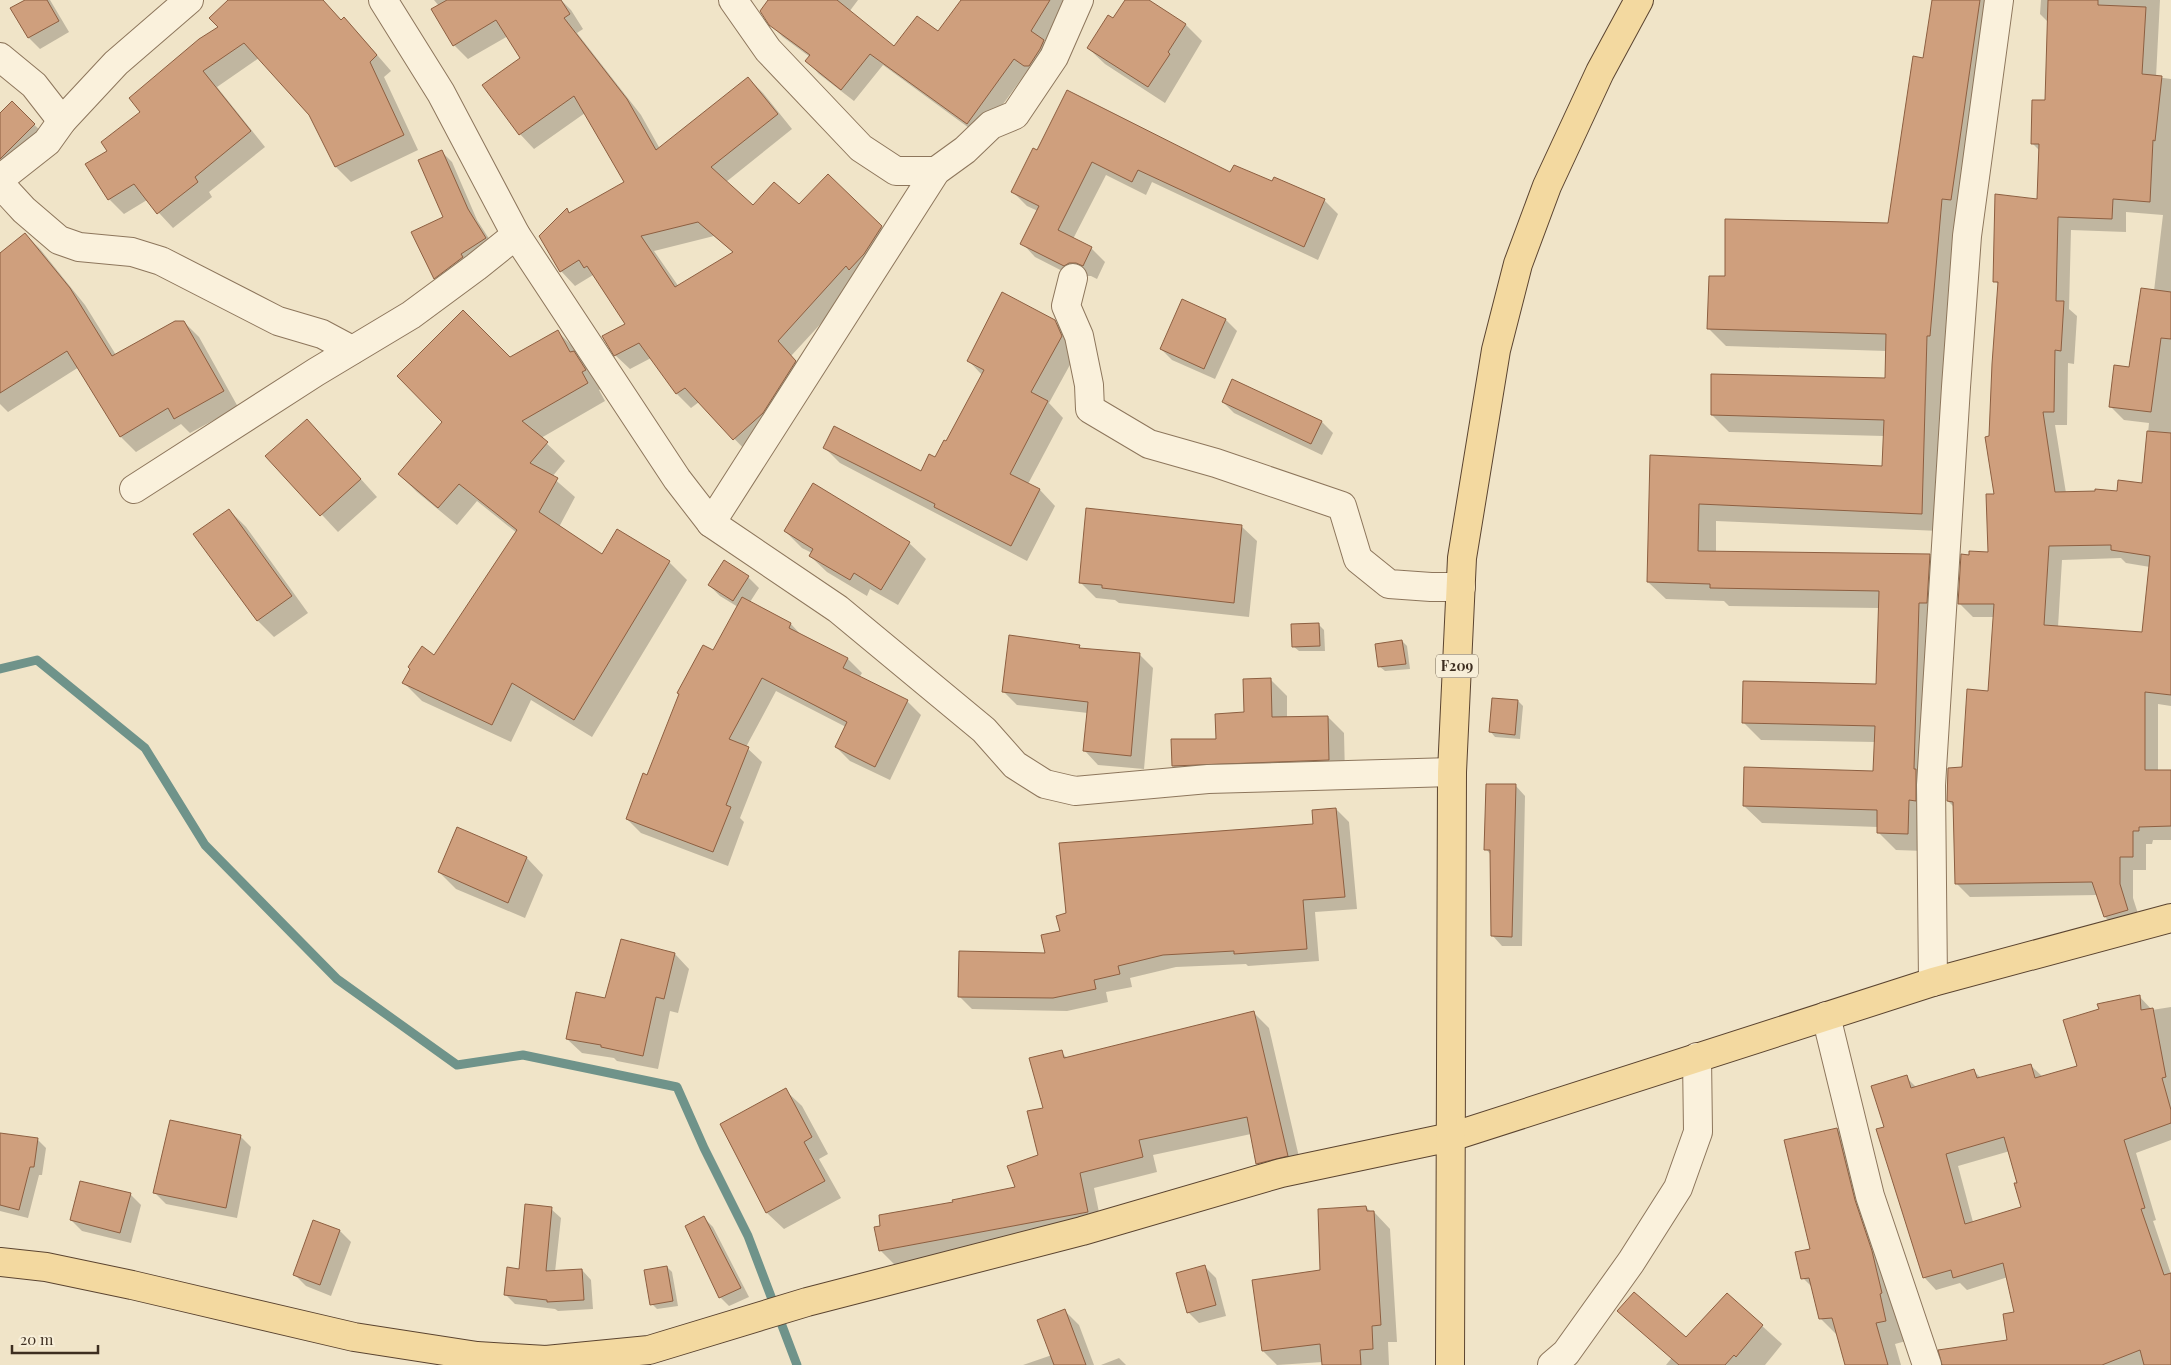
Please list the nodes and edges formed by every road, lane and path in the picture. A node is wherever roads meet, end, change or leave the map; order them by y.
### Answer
1 (189, 0) edge
2 (383, 0) edge
3 (733, 0) edge
4 (1080, 0) edge
5 (1639, 0) edge
6 (1999, 0) edge
7 (0, 57) edge
8 (62, 121) junction
9 (936, 171) junction
10 (0, 179) edge
11 (0, 184) edge
12 (516, 235) junction
13 (1073, 278) dead end
14 (352, 350) junction
15 (134, 489) dead end
16 (711, 524) junction
17 (1461, 588) junction
18 (1452, 772) junction
19 (2171, 918) edge
20 (1934, 982) junction
21 (1826, 1016) junction
22 (1697, 1057) junction
23 (1451, 1137) junction
24 (0, 1262) edge
25 (647, 1358) edge
26 (1450, 1365) edge
27 (1552, 1365) edge
28 (1927, 1365) edge

1 - 8 street
2 - 12 street
3 - 9 street
4 - 9 street
5 - 17 main road, F209
6 - 20 street
7 - 8 street
8 - 10 street
9 - 16 street
11 - 14 street
12 - 14 street
12 - 16 street
13 - 17 street
14 - 15 street
16 - 18 street
17 - 18 main road, F209
18 - 23 main road, F209
19 - 20 main road
20 - 21 main road
21 - 22 main road
21 - 28 street
22 - 23 main road
22 - 27 street
23 - 25 main road
23 - 26 main road, F209
24 - 25 main road

